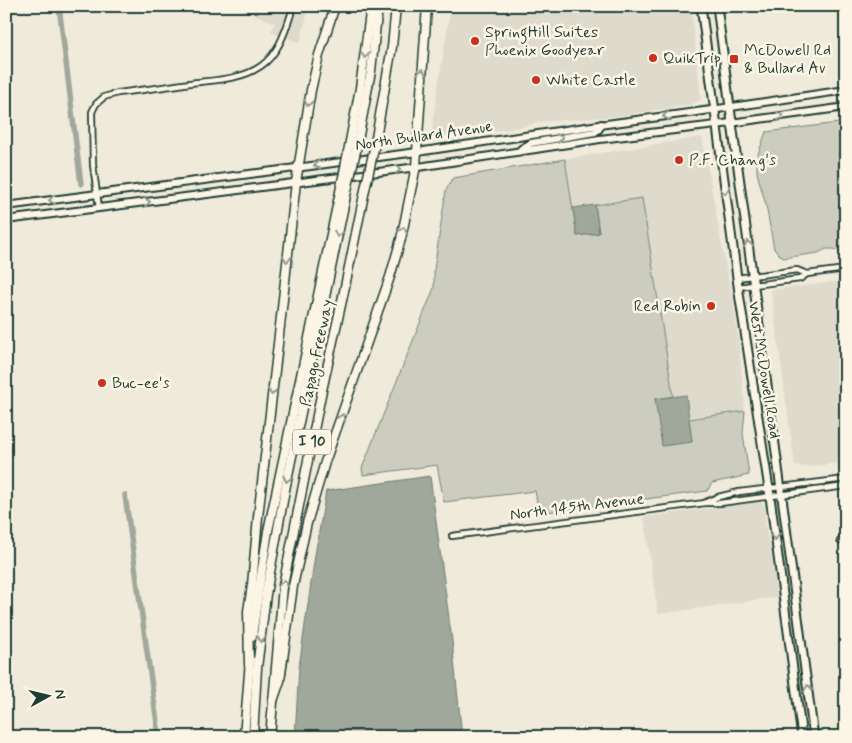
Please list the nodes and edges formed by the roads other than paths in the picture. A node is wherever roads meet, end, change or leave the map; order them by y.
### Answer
1 (335, 6) edge
2 (371, 6) edge
3 (378, 6) edge
4 (396, 6) edge
5 (427, 6) edge
6 (701, 6) edge
7 (717, 6) edge
8 (291, 14) dead end
9 (846, 90) edge
10 (730, 107) junction
11 (846, 107) edge
12 (714, 109) junction
13 (732, 123) junction
14 (601, 124) junction
15 (716, 125) junction
16 (352, 152) junction
17 (417, 152) junction
18 (518, 152) junction
19 (416, 166) junction
20 (298, 167) junction
21 (296, 182) junction
22 (344, 187) junction
23 (97, 194) junction
24 (6, 206) edge
25 (99, 208) junction
26 (6, 220) edge
27 (846, 269) edge
28 (807, 274) junction
29 (753, 276) junction
30 (737, 278) junction
31 (754, 284) junction
32 (738, 286) junction
33 (846, 480) edge
34 (846, 486) edge
35 (781, 488) junction
36 (768, 489) junction
37 (782, 496) junction
38 (770, 497) junction
39 (705, 503) junction
40 (846, 534) edge
41 (452, 536) dead end
42 (840, 541) dead end
43 (249, 665) junction
44 (272, 701) junction
45 (244, 737) edge
46 (253, 737) edge
47 (270, 737) edge
48 (802, 737) edge
49 (814, 737) edge

1 -> 20 highway
2 -> 16 highway, Papago Freeway / I 10
3 - 16 highway
44 -> 4 highway, Papago Freeway / I 10, bridge
17 -> 5 highway
6 - 12 main road, West McDowell Road
7 - 10 main road, West McDowell Road
8 - 23 street
9 - 10 main road, North Bullard Avenue
10 - 12 main road, North Bullard Avenue
10 - 13 main road, West McDowell Road
13 -> 11 main road, North Bullard Avenue
12 -> 14 main road, North Bullard Avenue
12 - 15 main road, West McDowell Road
13 - 15 main road, North Bullard Avenue
29 -> 13 main road, West McDowell Road
14 - 17 main road, North Bullard Avenue
18 -> 14 main road
15 - 18 main road, North Bullard Avenue
15 -> 30 main road, West McDowell Road
16 - 22 highway, Papago Freeway / I 10, bridge
17 - 19 highway
17 -> 20 main road, North Bullard Avenue
18 - 19 main road, North Bullard Avenue
21 -> 19 main road, North Bullard Avenue
44 -> 19 highway
20 - 21 highway
20 - 23 main road, North Bullard Avenue
25 -> 21 main road, North Bullard Avenue
21 -> 43 highway
22 - 43 highway, Papago Freeway / I 10
22 -> 46 highway
23 -> 24 main road, North Bullard Avenue
23 - 25 street
25 - 26 main road, North Bullard Avenue
27 - 28 street
28 - 29 street
28 - 31 street
29 - 30 street
29 - 31 main road, West McDowell Road
30 - 32 main road, West McDowell Road
31 - 32 street
31 - 35 main road, West McDowell Road
32 - 36 main road, West McDowell Road
33 - 35 street, North 145th Avenue
34 - 37 street, North 145th Avenue
35 - 36 street, North 145th Avenue
35 - 37 main road, West McDowell Road
36 - 38 main road, West McDowell Road
36 - 39 street, North 145th Avenue
37 - 38 street, North 145th Avenue
49 -> 37 main road, West McDowell Road
38 - 39 street, North 145th Avenue
38 -> 48 main road, West McDowell Road
39 - 41 street, North 145th Avenue
40 - 42 street
43 - 45 highway, Papago Freeway / I 10
44 - 47 highway, Papago Freeway / I 10

